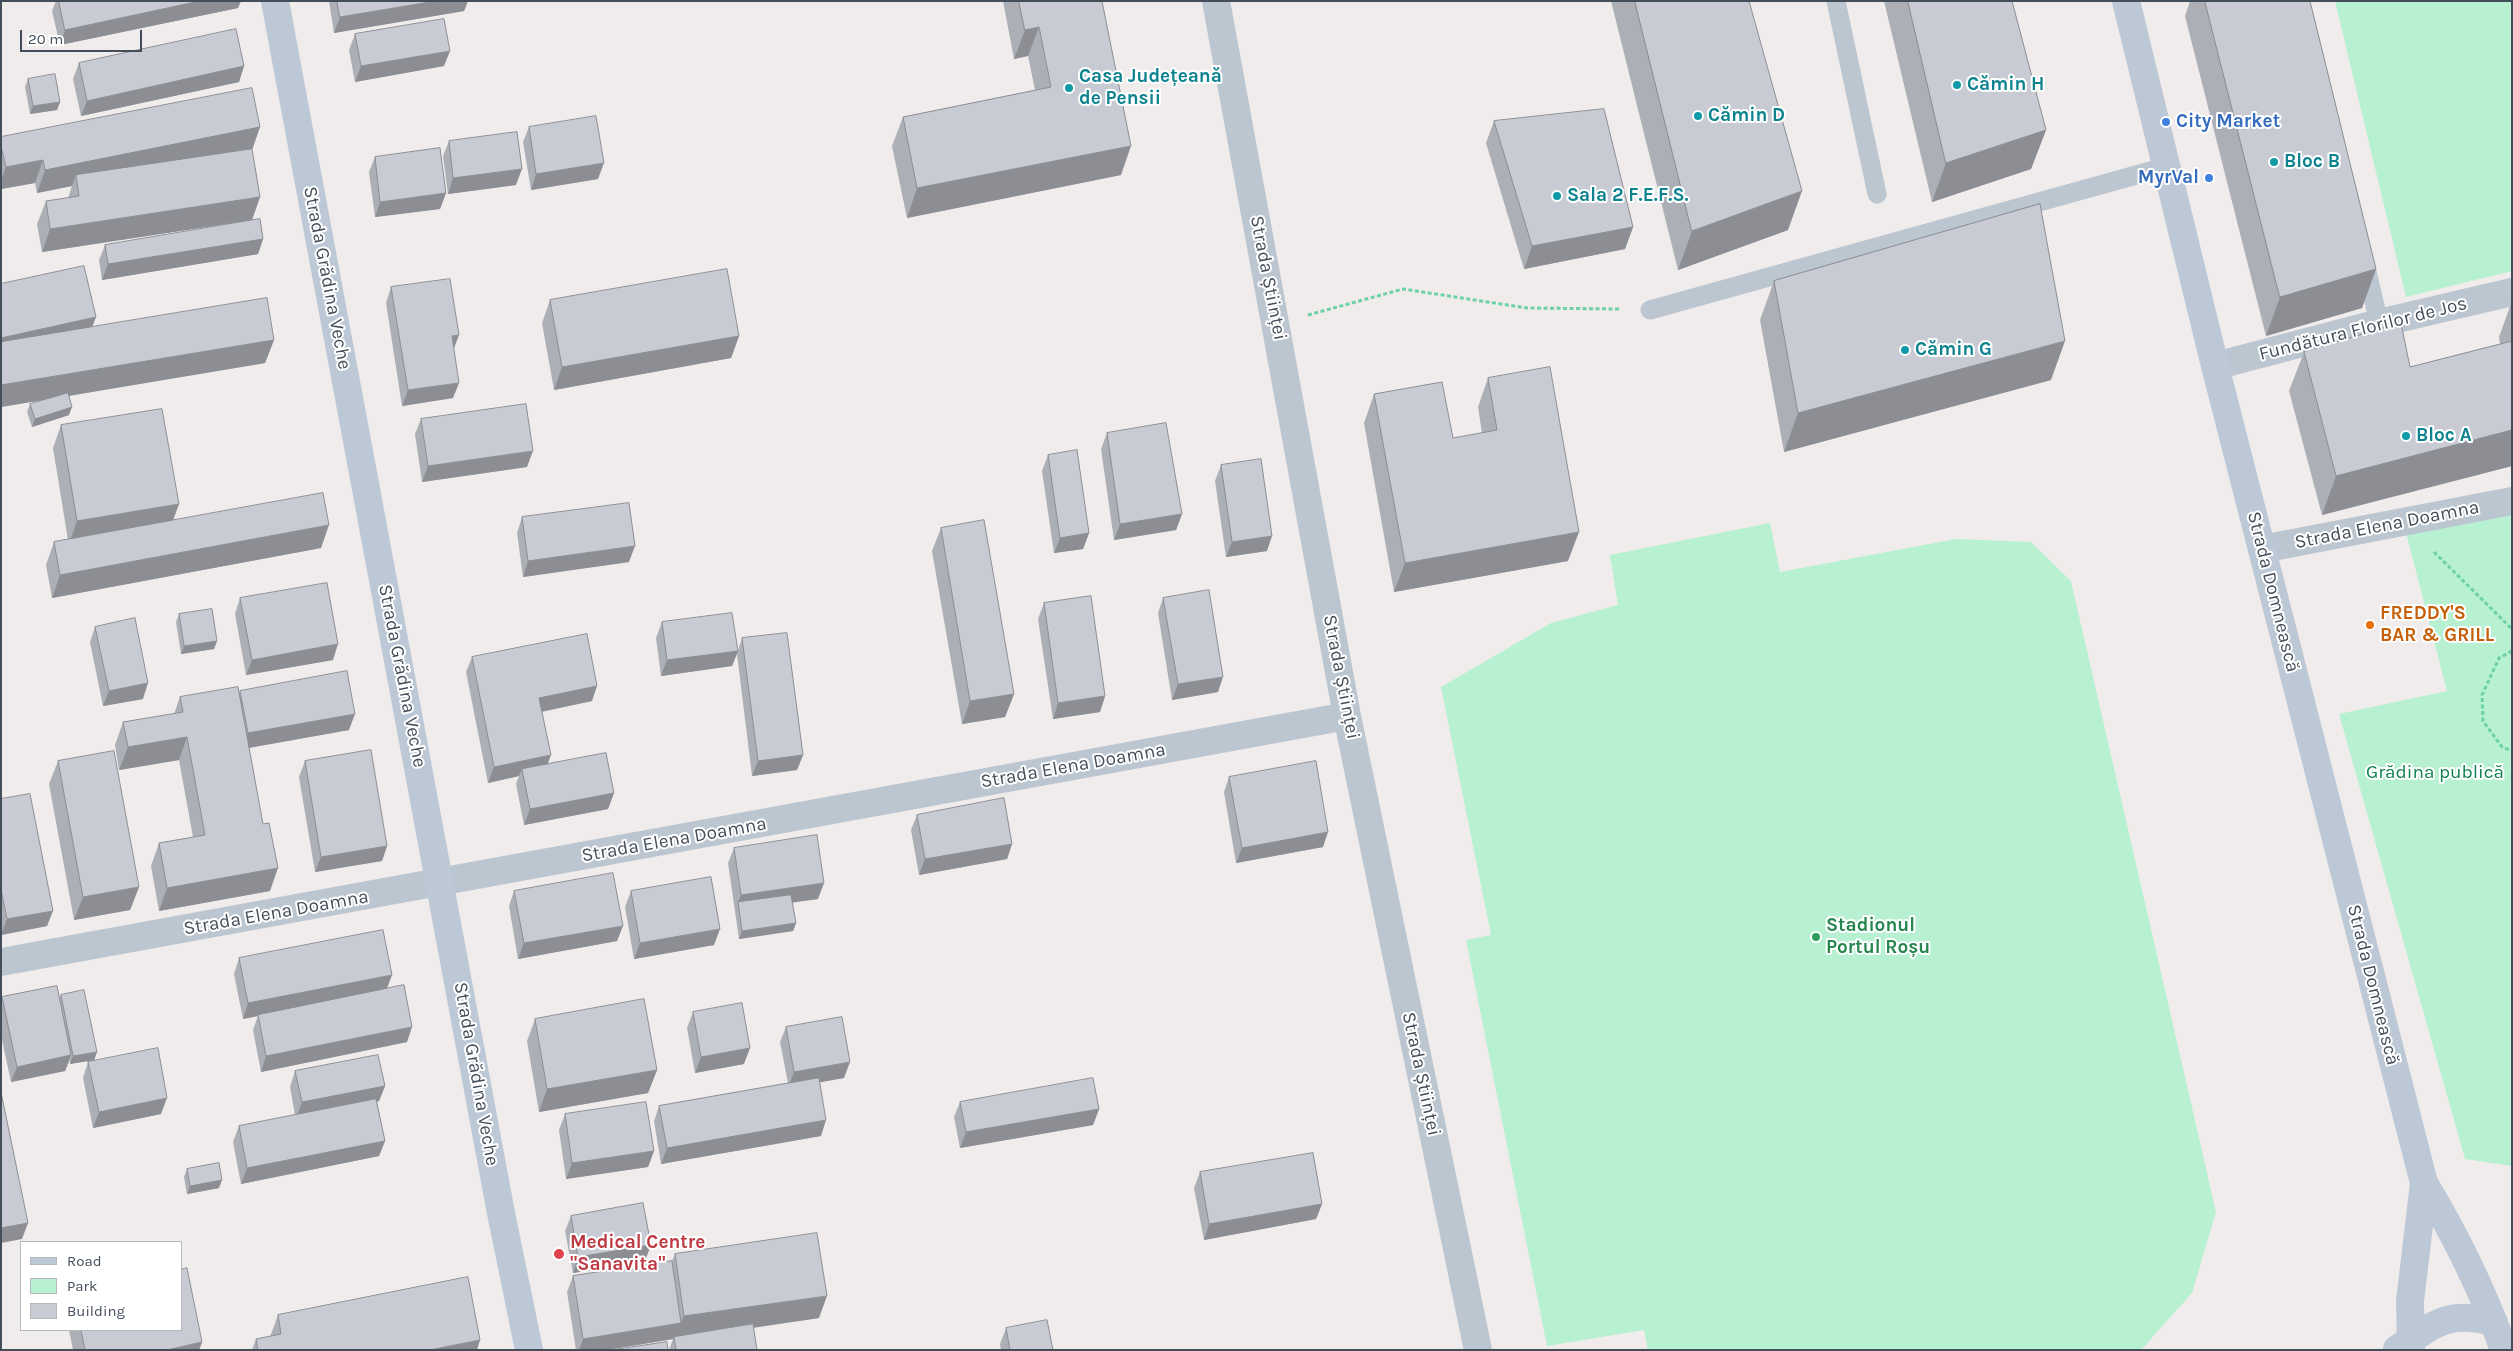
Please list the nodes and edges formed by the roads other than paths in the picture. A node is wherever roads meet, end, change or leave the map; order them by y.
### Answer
1 (275, 1) edge
2 (1216, 1) edge
3 (1836, 1) edge
4 (2126, 1) edge
5 (2165, 167) junction
6 (1877, 194) dead end
7 (2361, 248) edge
8 (2512, 292) edge
9 (1650, 310) road end
10 (2379, 323) junction
11 (2215, 366) junction
12 (2512, 501) edge
13 (2262, 549) junction
14 (1347, 716) junction
15 (441, 883) junction
16 (1, 962) edge
17 (2424, 1183) junction
18 (2494, 1322) junction
19 (2405, 1347) edge
20 (529, 1350) edge
21 (1478, 1350) edge
22 (2504, 1350) edge

1 - 15 main road, Strada Grădina Veche
2 - 14 street, Strada Științei
3 - 6 lane
4 - 5 main road, Strada Domnească
5 - 9 lane
5 - 11 main road, Strada Domnească
7 - 10 lane
8 - 10 street, Fundătura Florilor de Jos
10 - 11 street, Fundătura Florilor de Jos
11 - 13 main road, Strada Domnească
12 - 13 street, Strada Elena Doamna
13 - 17 main road, Strada Domnească
14 - 15 street, Strada Elena Doamna
14 - 21 street, Strada Științei
15 - 16 street, Strada Elena Doamna
15 - 20 main road, Strada Grădina Veche
17 - 18 main road, Strada Domnească
17 - 19 main road, Strada Domnească
18 - 19 main road
18 - 22 main road, Strada Domnească

